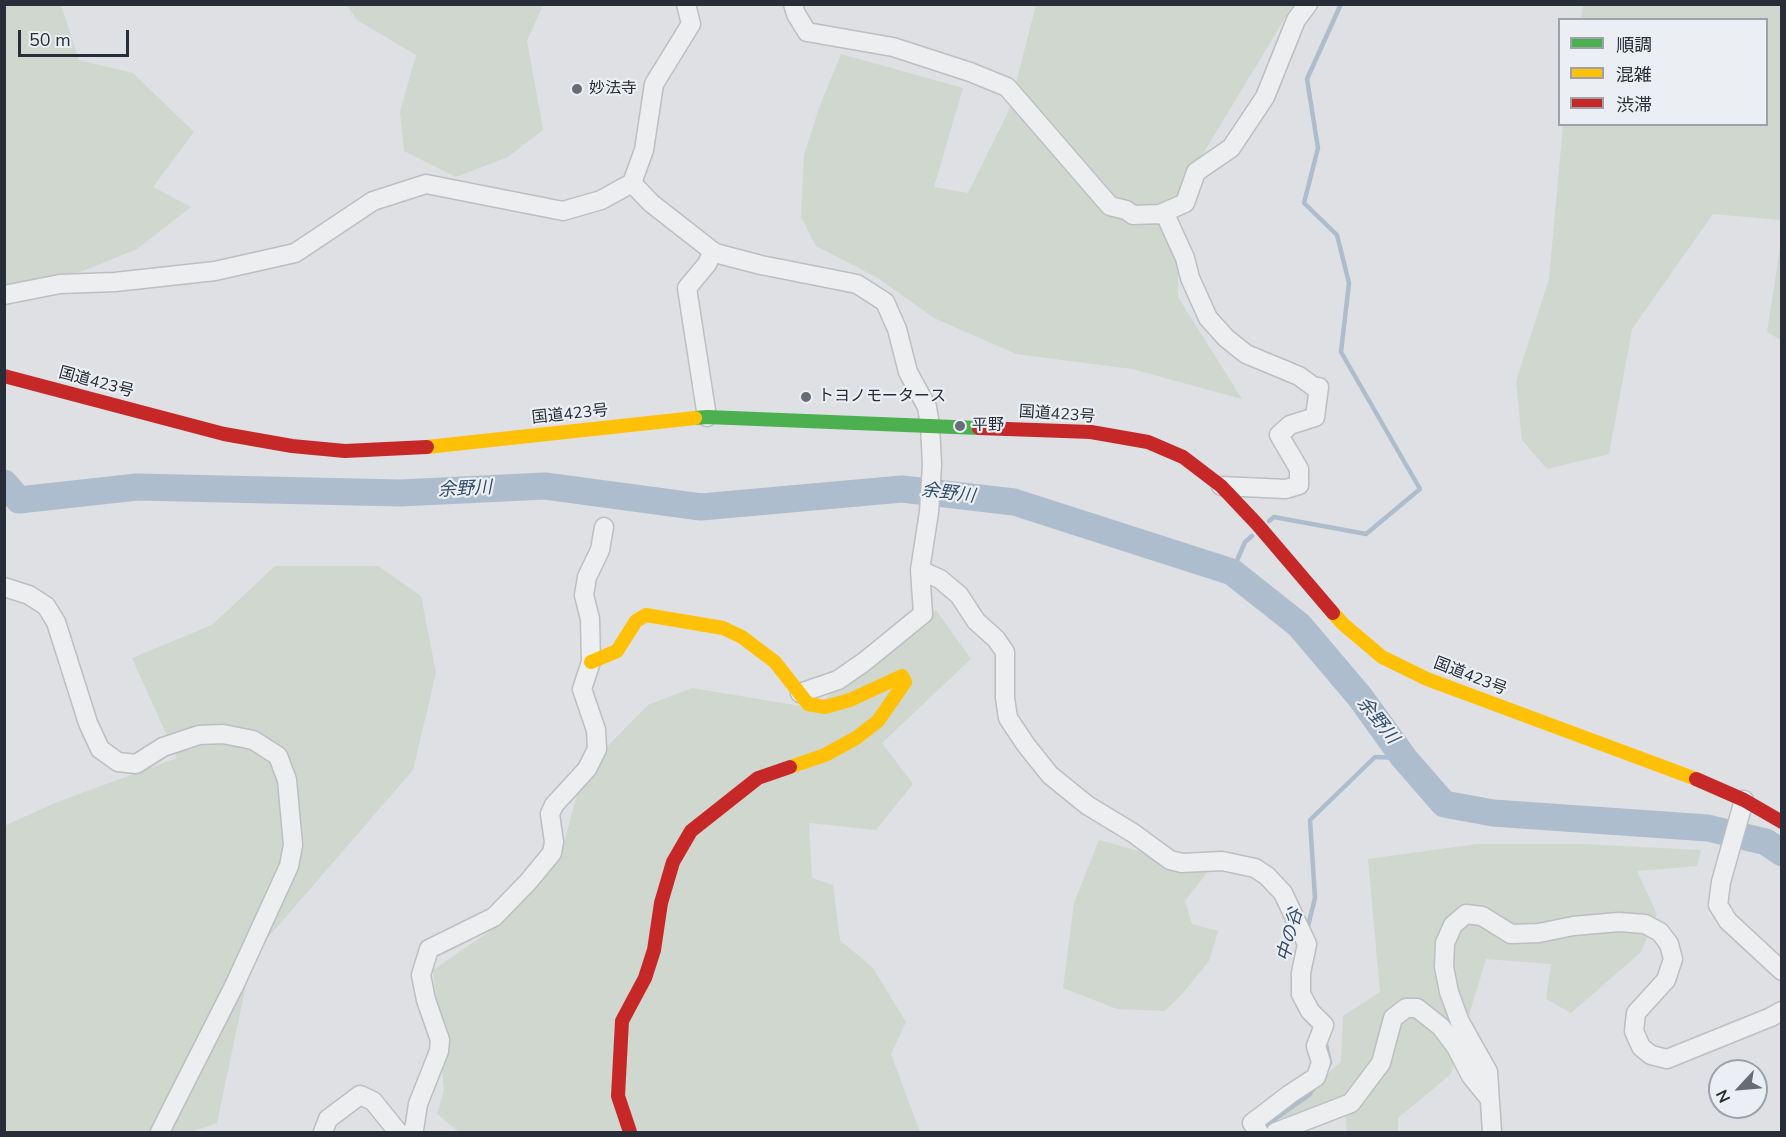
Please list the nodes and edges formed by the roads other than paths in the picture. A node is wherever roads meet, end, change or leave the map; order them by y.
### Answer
1 (686, 4) edge
2 (793, 4) edge
3 (1308, 4) edge
4 (632, 183) junction
5 (1164, 212) junction
6 (713, 251) junction
7 (4, 295) edge
8 (4, 376) edge
9 (707, 417) junction
10 (930, 425) junction
11 (1221, 486) junction
12 (604, 527) dead end
13 (920, 570) junction
14 (4, 587) edge
15 (591, 662) junction
16 (800, 693) junction
17 (1742, 808) junction
18 (1782, 822) edge
19 (1782, 971) edge
20 (1782, 1011) edge
21 (1489, 1098) junction
22 (160, 1132) edge
23 (323, 1132) edge
24 (398, 1132) edge
25 (411, 1132) edge
26 (630, 1132) edge
27 (1258, 1132) edge
28 (1276, 1132) edge
29 (1492, 1132) edge

1 - 4 street
2 - 5 street
3 - 5 street
4 - 6 street
4 - 7 street
5 - 11 street
6 - 9 street
6 - 10 street
8 - 9 main road, 国道423号
9 - 10 main road, 国道423号
10 - 11 main road, 国道423号
10 - 13 street
11 - 17 main road, 国道423号
12 - 15 street
13 - 16 street
13 - 27 street
14 - 22 street
15 - 16 main road
15 - 25 street
16 - 26 main road
17 - 18 main road, 国道423号
17 - 19 street
20 - 21 street
21 - 28 street
21 - 29 street
23 - 24 street

